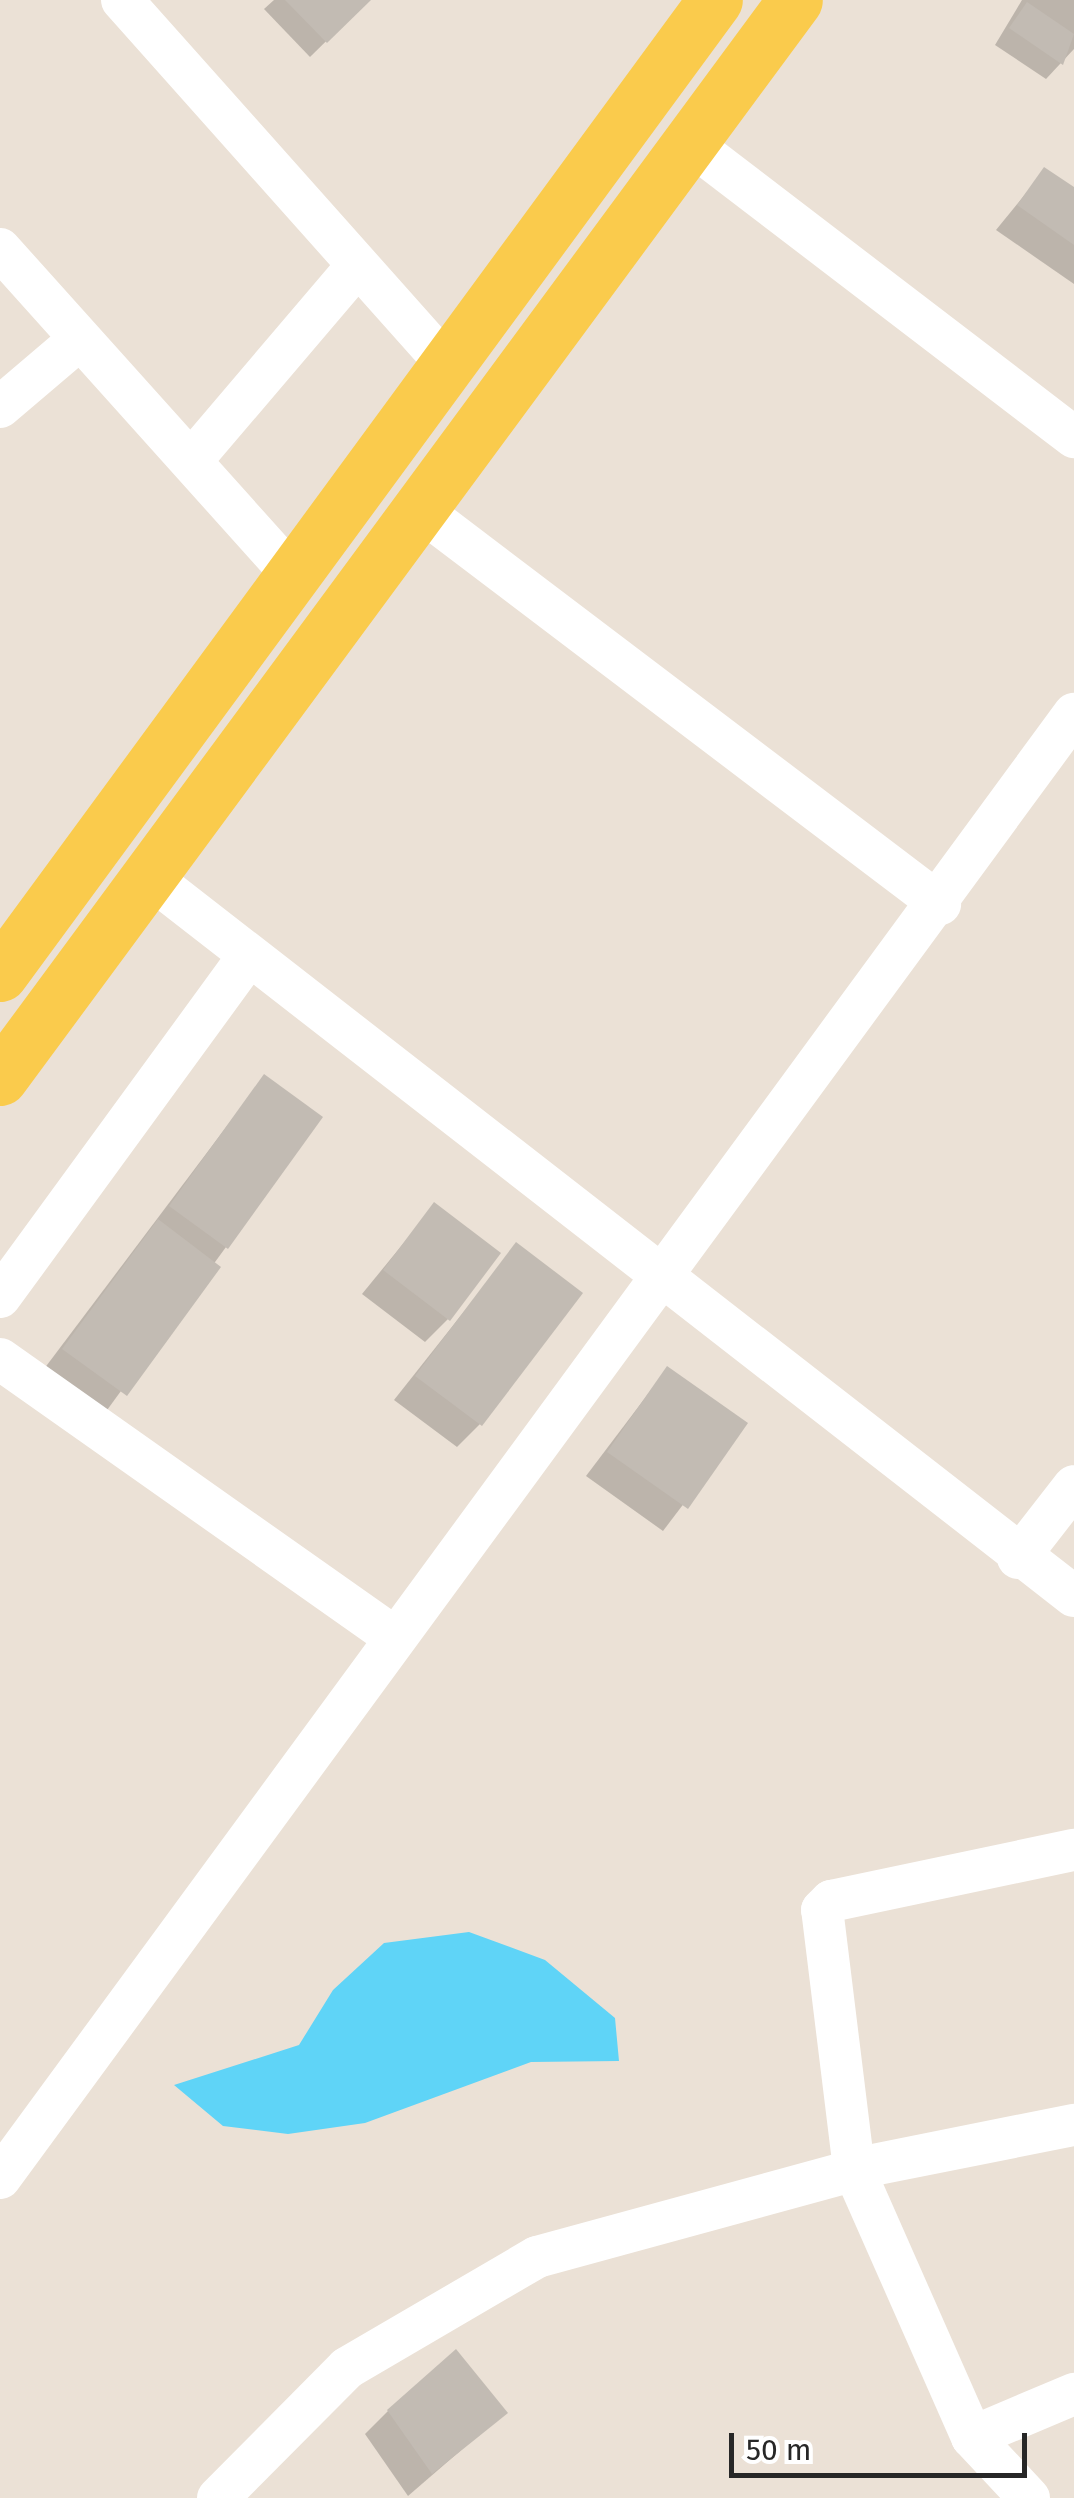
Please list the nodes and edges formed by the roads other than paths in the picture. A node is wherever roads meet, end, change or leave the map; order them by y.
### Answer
1 (122, 0) edge
2 (715, 0) edge
3 (795, 0) edge
4 (692, 145) junction
5 (0, 249) edge
6 (357, 266) junction
7 (80, 338) junction
8 (449, 367) junction
9 (0, 407) edge
10 (1074, 437) edge
11 (190, 461) junction
12 (419, 509) junction
13 (289, 571) junction
14 (1074, 714) edge
15 (148, 876) junction
16 (940, 904) junction
17 (249, 955) junction
18 (0, 974) edge
19 (0, 1078) edge
20 (663, 1278) junction
21 (0, 1296) edge
22 (0, 1359) edge
23 (1074, 1486) edge
24 (1018, 1558) junction
25 (1074, 1596) edge
26 (393, 1636) junction
27 (1074, 1850) edge
28 (1074, 2126) edge
29 (854, 2170) junction
30 (0, 2178) edge
31 (1074, 2394) edge
32 (972, 2437) junction
33 (1012, 2493) edge
34 (218, 2498) edge

1 - 6 street
2 - 8 main road
3 - 4 main road
4 - 10 street
4 - 12 main road
5 - 7 street
6 - 8 street
6 - 11 street
7 - 9 street
7 - 11 street
8 - 13 main road
11 - 13 street
12 - 15 main road
12 - 16 street
13 - 18 main road
14 - 16 street
15 - 17 street
15 - 19 main road
16 - 20 street
17 - 20 street
17 - 21 street
20 - 24 street
20 - 26 street
22 - 26 street
23 - 24 street
24 - 25 street
26 - 30 street
27 - 29 street
28 - 29 street
29 - 32 street
29 - 34 street
31 - 32 street
32 - 33 street

